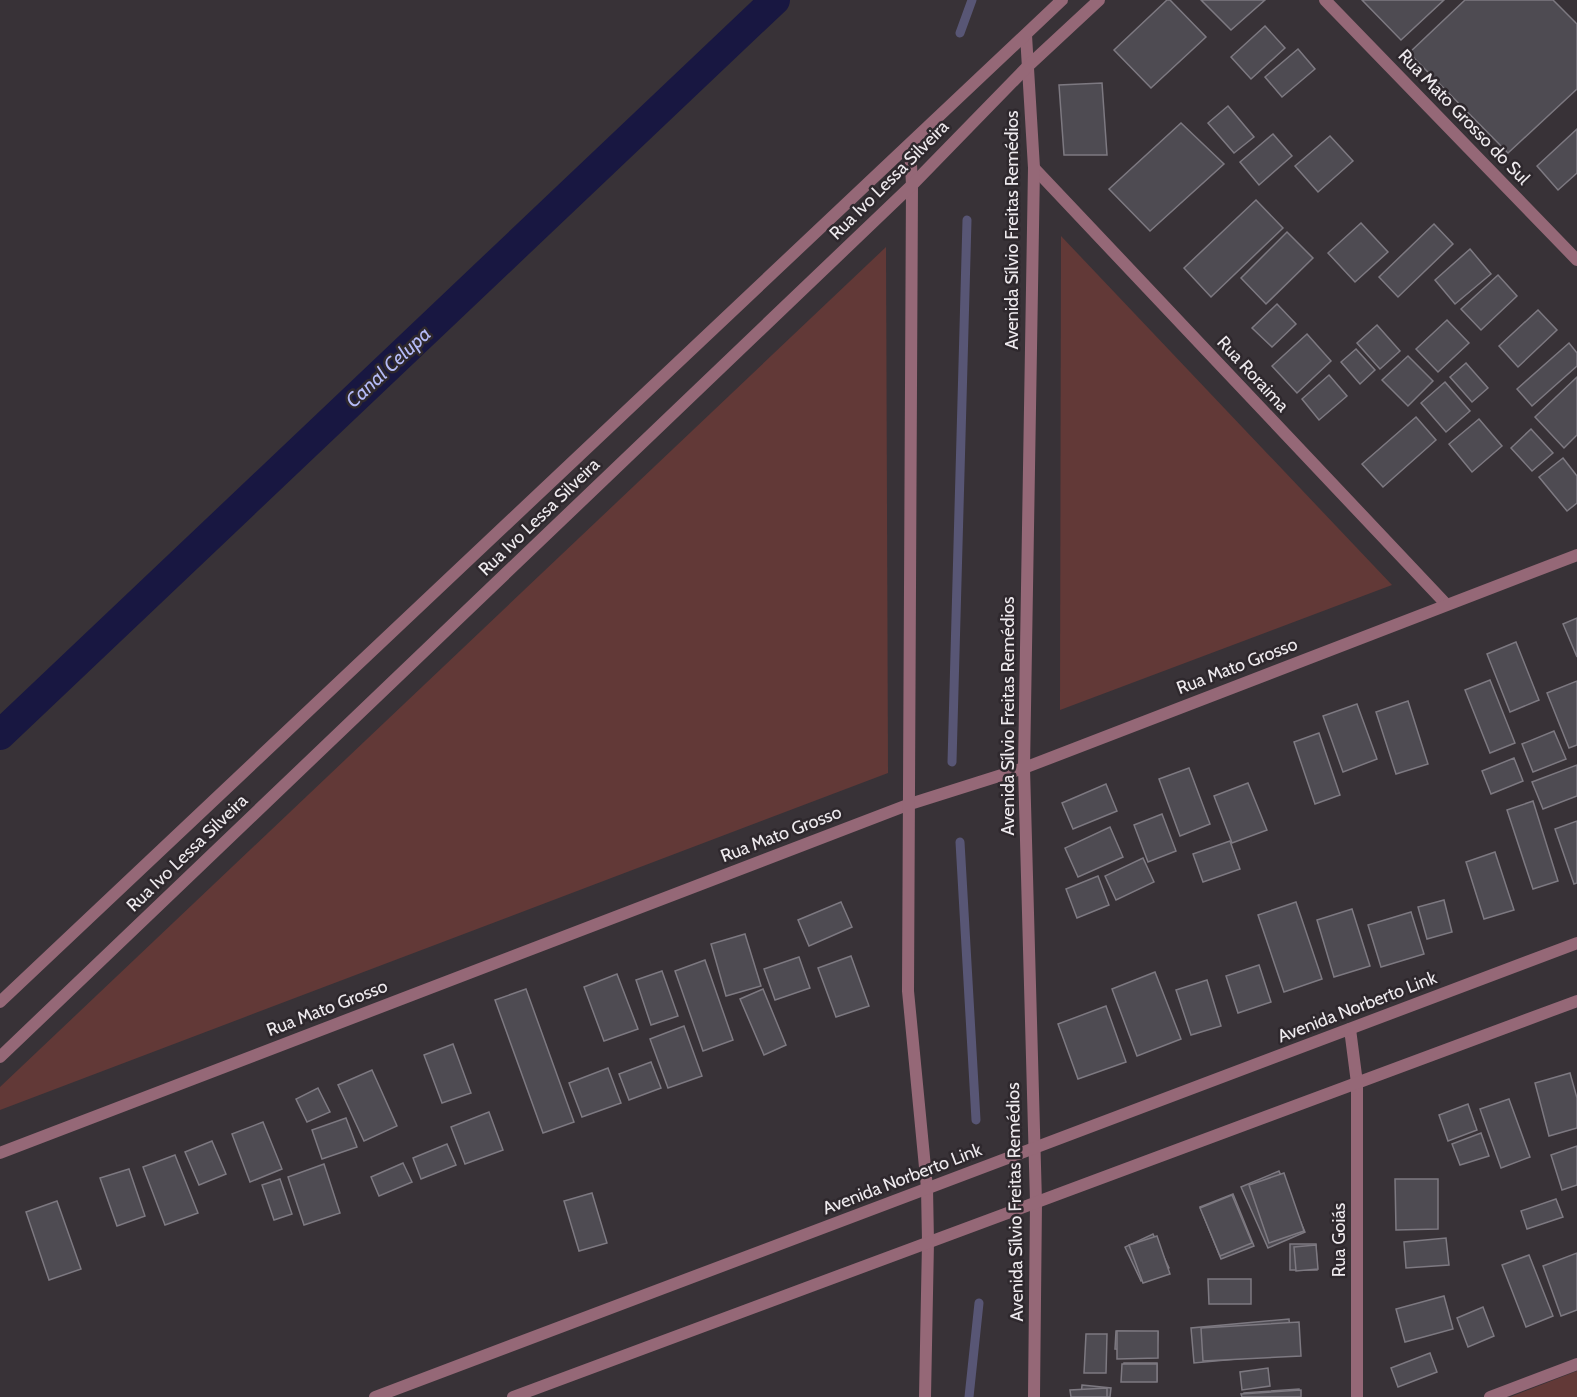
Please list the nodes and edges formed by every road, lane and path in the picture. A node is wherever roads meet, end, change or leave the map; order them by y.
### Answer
1 (1062, 0) edge
2 (1099, 0) edge
3 (1325, 0) edge
4 (1026, 35) junction
5 (1028, 66) junction
6 (910, 145) junction
7 (1034, 168) junction
8 (912, 185) junction
9 (1577, 260) edge
10 (1577, 555) edge
11 (1446, 604) junction
12 (1024, 768) junction
13 (910, 804) junction
14 (1577, 943) edge
15 (1577, 1001) edge
16 (0, 1002) edge
17 (1350, 1029) junction
18 (0, 1057) edge
19 (1357, 1083) junction
20 (1034, 1148) junction
21 (0, 1153) edge
22 (927, 1188) junction
23 (1036, 1202) junction
24 (928, 1242) junction
25 (1577, 1364) edge
26 (375, 1397) edge
27 (513, 1397) edge
28 (925, 1397) edge
29 (1034, 1397) edge
30 (1357, 1397) edge
31 (1490, 1397) edge

1 - 4 street, Rua Ivo Lessa Silveira
2 - 5 street, Rua Ivo Lessa Silveira
3 - 9 street, Rua Mato Grosso do Sul
4 - 5 street, Avenida Sílvio Freitas Remédios
4 - 6 street, Rua Ivo Lessa Silveira
5 - 7 street, Avenida Sílvio Freitas Remédios
5 - 8 street, Rua Ivo Lessa Silveira
6 - 8 street
6 - 16 street, Rua Ivo Lessa Silveira
7 - 11 street, Rua Roraima
7 - 12 street, Avenida Sílvio Freitas Remédios
8 - 13 street
8 - 18 street, Rua Ivo Lessa Silveira
10 - 11 street, Rua Mato Grosso
11 - 12 street, Rua Mato Grosso
12 - 13 street, Rua Mato Grosso
12 - 20 street, Avenida Sílvio Freitas Remédios
13 - 21 street, Rua Mato Grosso
13 - 22 street
14 - 17 street, Avenida Norberto Link
15 - 19 street
17 - 19 street, Rua Goiás
17 - 20 street, Avenida Norberto Link
19 - 23 street
19 - 30 street, Rua Goiás
20 - 22 street, Avenida Norberto Link
20 - 23 street, Avenida Sílvio Freitas Remédios
22 - 24 street
22 - 26 street, Avenida Norberto Link
23 - 24 street
23 - 29 street, Avenida Sílvio Freitas Remédios
24 - 27 street
24 - 28 street
25 - 31 street

